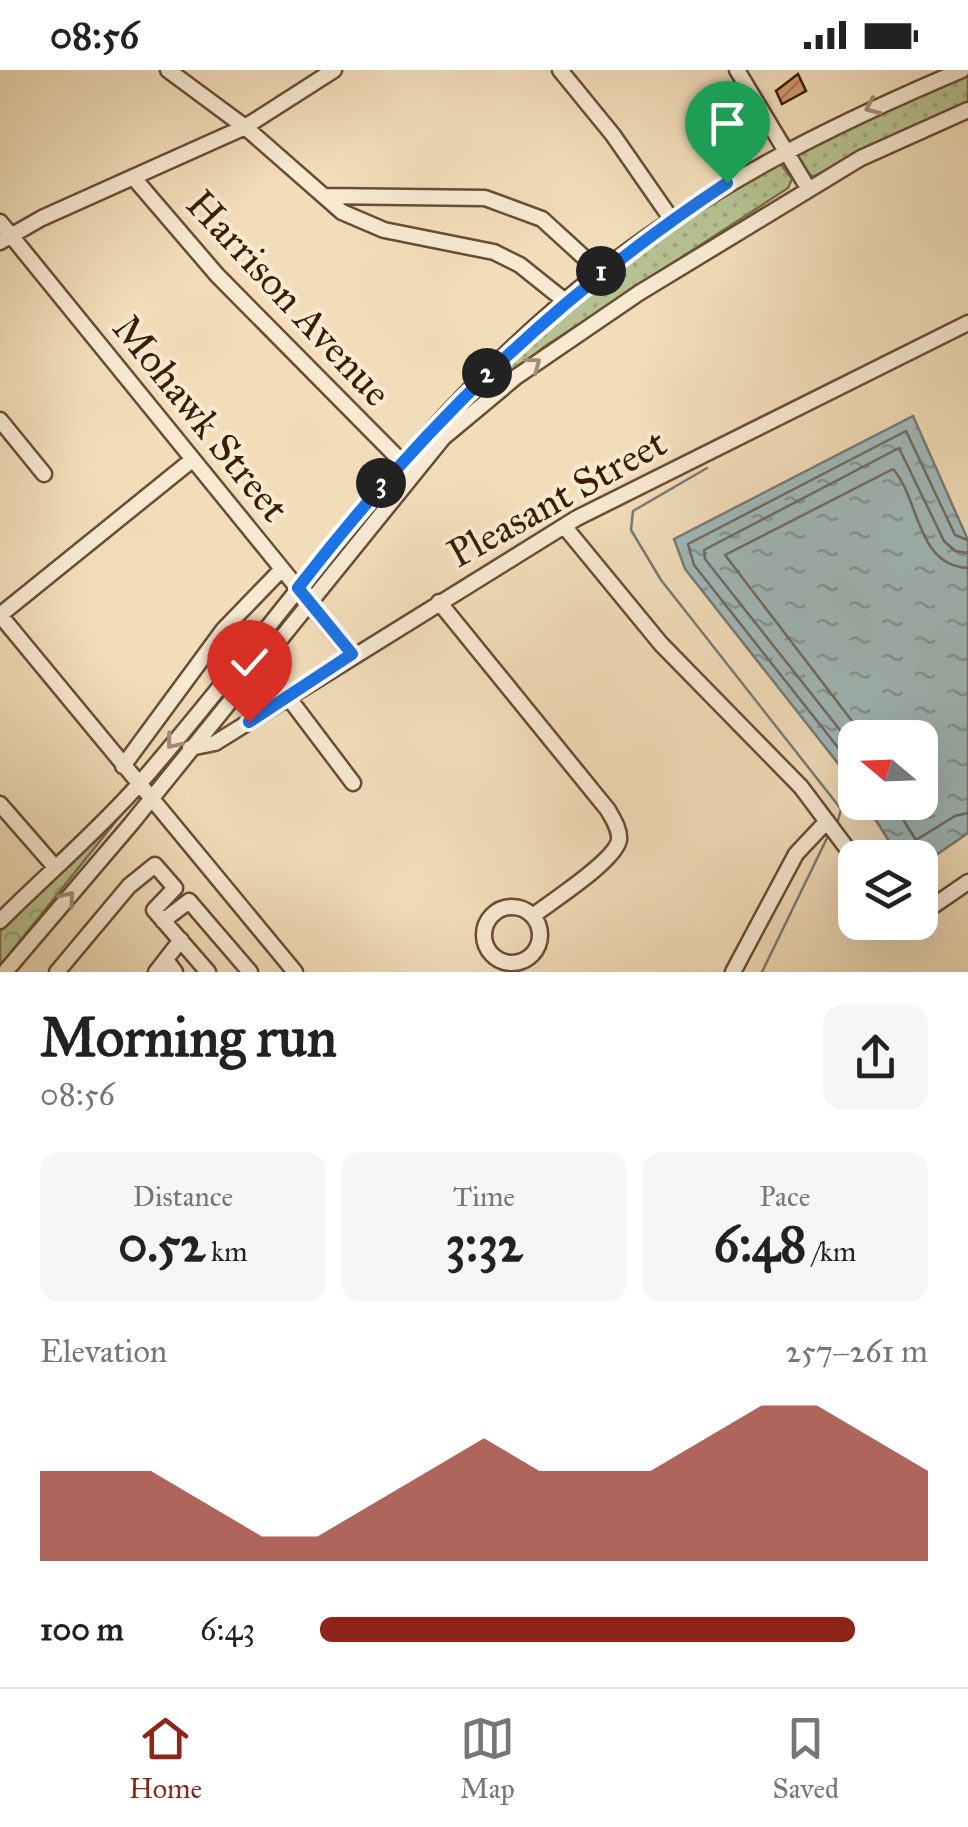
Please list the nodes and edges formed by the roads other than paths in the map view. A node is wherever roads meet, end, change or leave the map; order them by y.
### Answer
1 (168, 70) edge
2 (334, 70) edge
3 (560, 70) edge
4 (737, 70) edge
5 (921, 70) edge
6 (962, 70) edge
7 (930, 83) junction
8 (968, 110) edge
9 (245, 127) junction
10 (785, 150) junction
11 (133, 177) junction
12 (808, 188) junction
13 (324, 196) junction
14 (672, 220) junction
15 (0, 222) edge
16 (5, 239) edge
17 (600, 272) junction
18 (565, 302) junction
19 (968, 322) edge
20 (0, 420) edge
21 (192, 460) junction
22 (400, 460) junction
23 (44, 474) dead end
24 (564, 526) junction
25 (282, 569) junction
26 (298, 588) junction
27 (308, 601) junction
28 (439, 602) junction
29 (0, 615) edge
30 (352, 654) junction
31 (288, 697) junction
32 (190, 748) junction
33 (123, 766) junction
34 (353, 783) dead end
35 (138, 784) junction
36 (150, 799) junction
37 (0, 804) edge
38 (827, 821) junction
39 (841, 840) edge
40 (54, 866) junction
41 (968, 882) edge
42 (938, 903) edge
43 (534, 915) junction
44 (0, 921) edge
45 (163, 921) junction
46 (181, 940) junction
47 (166, 968) edge
48 (5, 972) edge
49 (57, 972) edge
50 (208, 972) edge
51 (250, 972) edge
52 (295, 972) edge
53 (733, 972) edge

1 - 9 street
2 - 9 street
3 - 14 street
4 - 10 street
5 - 7 street
6 - 7 street
7 -> 10 street
8 - 12 street
9 - 11 street
9 - 13 street
10 - 12 street
10 - 14 street
11 - 16 street
11 - 22 street, Harrison Avenue
27 -> 12 street
13 - 17 street
13 - 18 street
14 - 17 street
15 - 16 street, Mohawk Street
16 - 21 street, Mohawk Street
17 - 18 street
18 - 22 street
19 - 24 street, Pleasant Street
20 - 23 street
21 - 25 street, Mohawk Street
21 - 29 street
22 - 26 street
24 - 28 street, Pleasant Street
24 - 38 street
25 - 26 street, Mohawk Street
25 - 33 street
26 - 27 street, Mohawk Street
26 -> 35 street
27 - 30 street, Mohawk Street
27 - 32 street
28 - 30 street, Pleasant Street
28 - 43 street
29 - 33 street
30 - 31 street, Pleasant Street
31 - 32 street, Pleasant Street
31 - 34 street
32 - 36 street
33 - 35 street
35 - 36 street
35 - 40 street
48 -> 36 street
36 - 52 street
37 - 40 street
38 - 39 street
38 - 53 street
40 - 44 street
41 - 42 street
43 - 43 street
45 - 46 street
45 - 49 street
45 - 51 street
46 - 47 street
46 - 50 street

